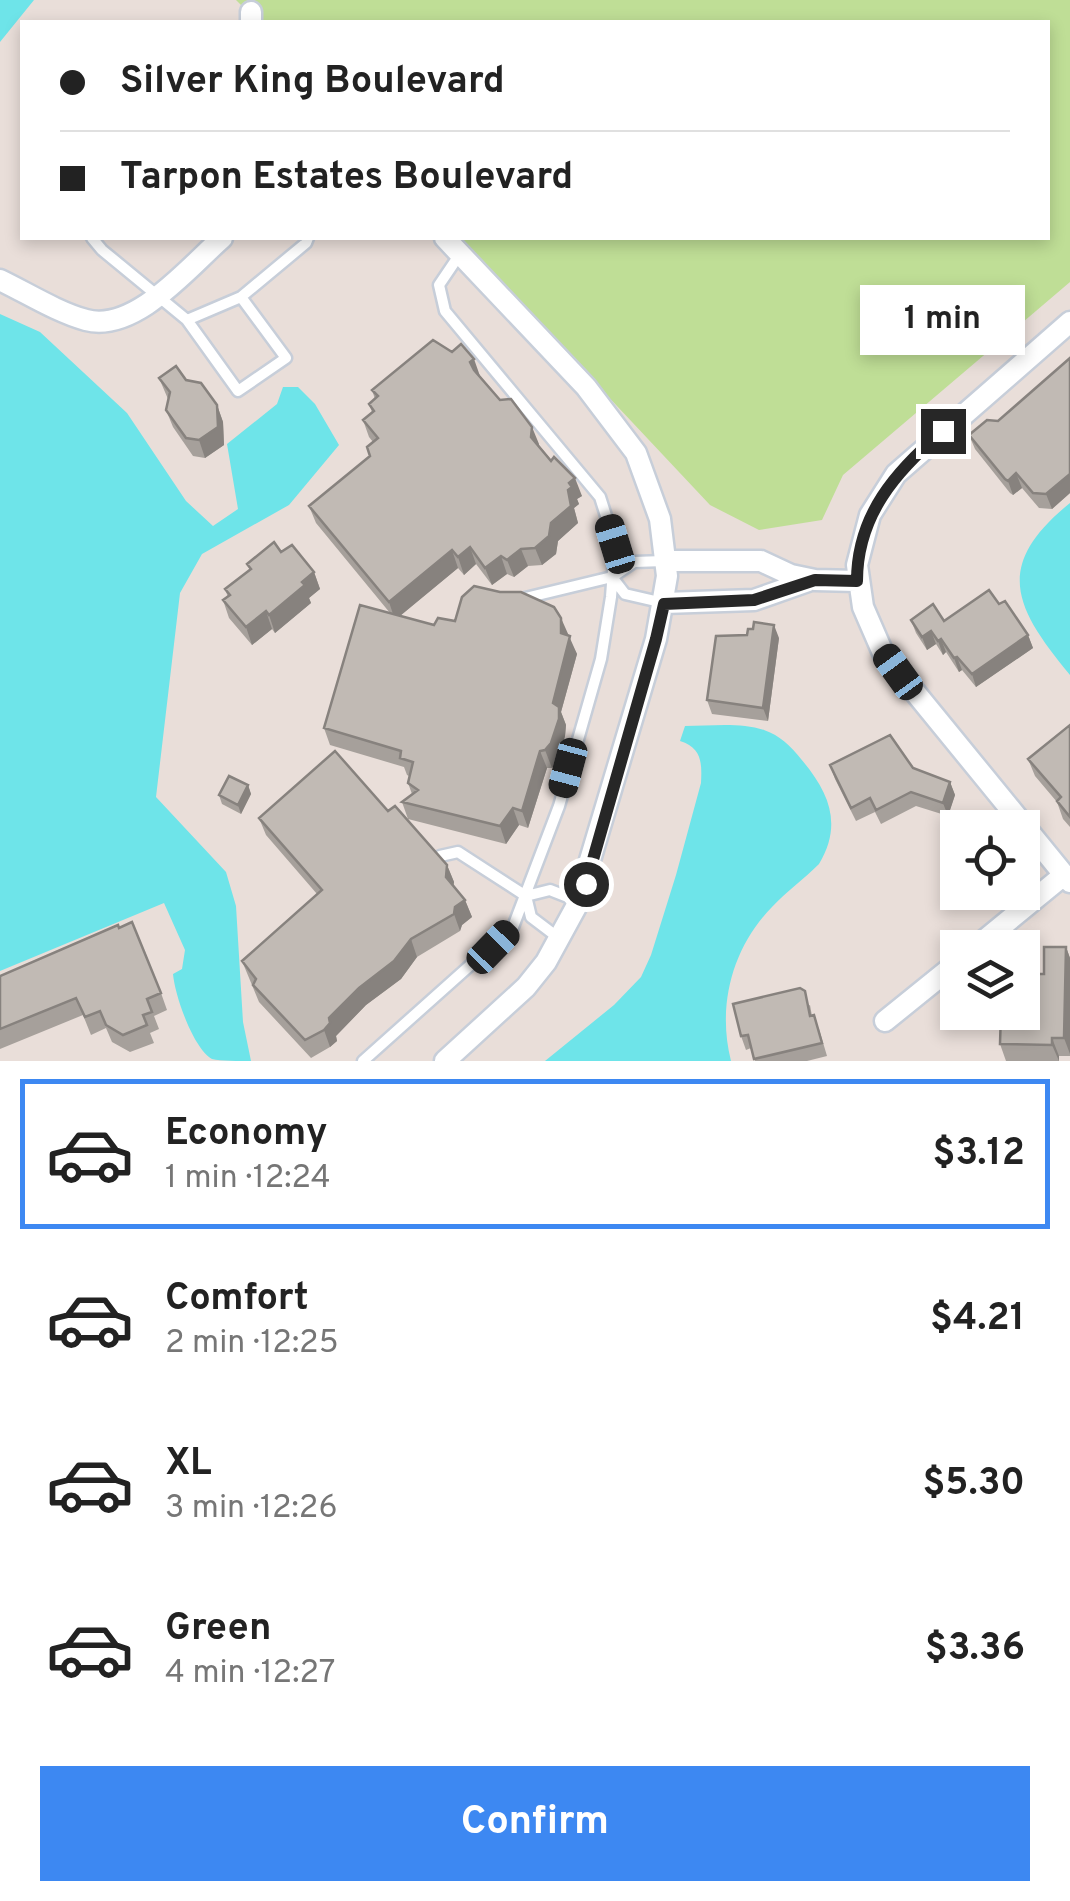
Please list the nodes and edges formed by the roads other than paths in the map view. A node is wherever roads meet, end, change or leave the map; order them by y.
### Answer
1 (94, 240) edge
2 (220, 240) edge
3 (307, 240) edge
4 (453, 245) edge
5 (0, 280) edge
6 (158, 295) junction
7 (242, 297) junction
8 (188, 320) junction
9 (1070, 322) edge
10 (665, 560) junction
11 (612, 576) junction
12 (815, 580) junction
13 (857, 581) junction
14 (506, 598) edge
15 (664, 604) junction
16 (440, 856) edge
17 (1067, 878) edge
18 (526, 896) junction
19 (579, 901) junction
20 (999, 930) edge
21 (560, 939) junction
22 (940, 977) edge
23 (885, 1021) dead end
24 (362, 1061) edge
25 (445, 1061) edge

1 - 6 lane
2 - 6 street
3 - 7 lane
4 - 10 street
4 - 11 lane
5 - 6 street
6 - 8 lane
7 - 8 lane
7 - 8 lane
9 - 13 street
10 - 11 lane
10 - 12 street
10 - 15 street
11 - 14 lane
11 - 15 lane
11 - 18 lane
12 - 13 street
12 - 15 street
13 - 17 street
15 - 19 street
16 - 18 lane
17 - 20 street
18 - 19 lane
18 - 21 lane
18 - 24 lane
19 - 21 street
21 - 25 street
22 - 23 street

